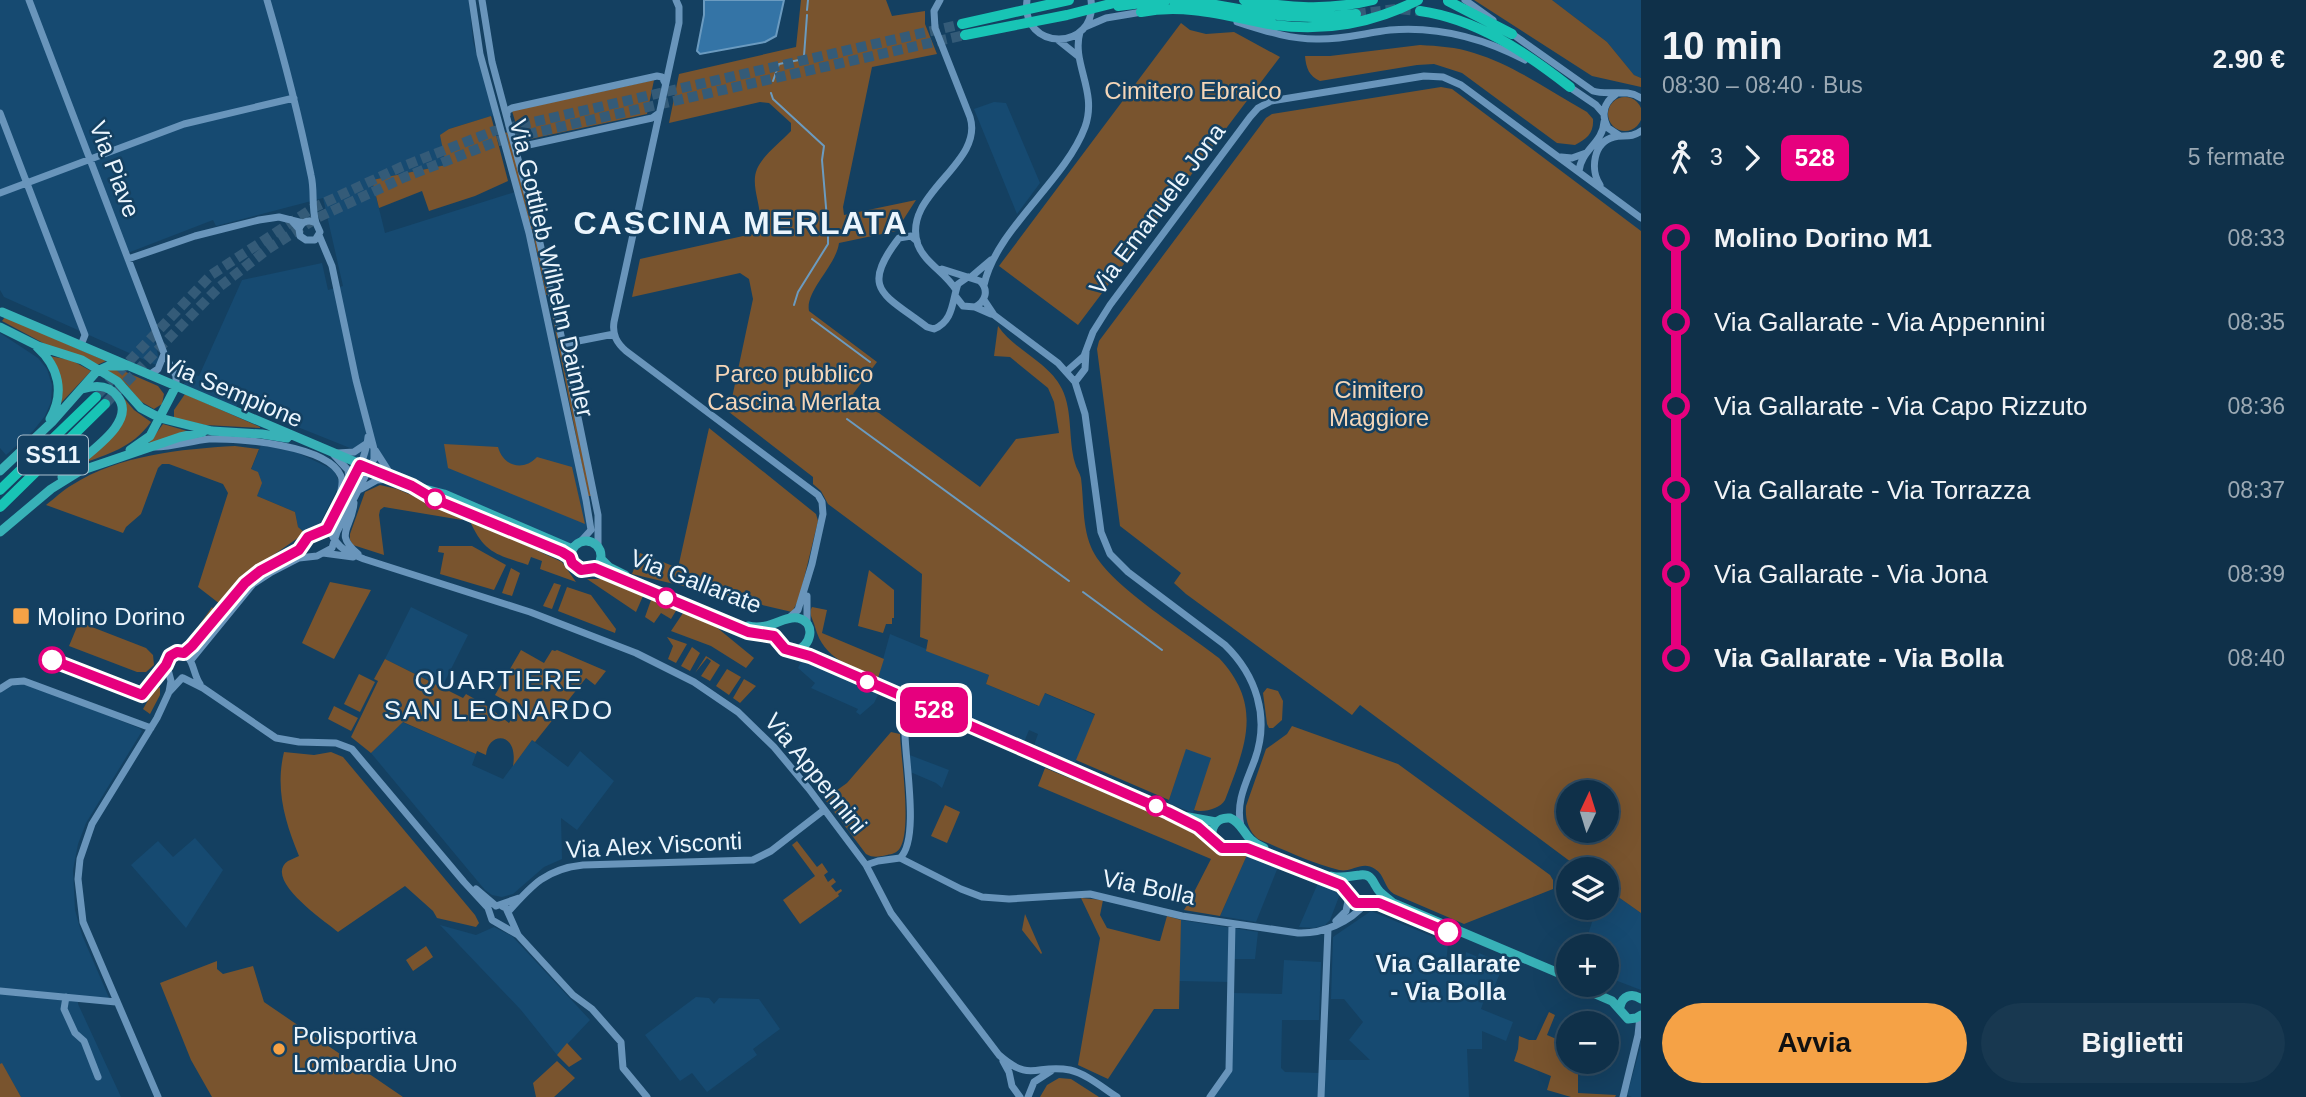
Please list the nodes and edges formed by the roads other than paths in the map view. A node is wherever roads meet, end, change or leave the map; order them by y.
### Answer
1 (29, 0) edge
2 (267, 0) edge
3 (472, 0) edge
4 (482, 0) edge
5 (676, 0) edge
6 (940, 0) edge
7 (1027, 0) edge
8 (1069, 0) edge
9 (1091, 0) edge
10 (1126, 0) edge
11 (1166, 0) edge
12 (1173, 0) edge
13 (1244, 0) edge
14 (1373, 0) edge
15 (1465, 0) edge
16 (1448, 1) edge
17 (1419, 6) edge
18 (1141, 12) junction
19 (1356, 14) tunnel mouth
20 (1067, 15) junction
21 (1083, 29) junction
22 (1512, 34) junction
23 (1057, 40) junction
24 (1079, 57) junction
25 (665, 84) junction
26 (1570, 87) junction
27 (1619, 93) junction
28 (294, 98) junction
29 (1641, 98) edge
30 (0, 113) edge
31 (659, 113) junction
32 (507, 117) junction
33 (1604, 117) junction
34 (1639, 134) edge
35 (1621, 136) junction
36 (513, 141) junction
37 (1587, 152) junction
38 (1560, 157) junction
39 (90, 159) junction
40 (1595, 159) junction
41 (1579, 171) junction
42 (26, 183) junction
43 (1603, 189) junction
44 (0, 193) edge
45 (313, 211) junction
46 (1641, 218) edge
47 (303, 224) junction
48 (321, 228) junction
49 (312, 241) junction
50 (918, 242) junction
51 (322, 244) junction
52 (994, 257) junction
53 (128, 259) junction
54 (936, 266) junction
55 (969, 277) junction
56 (984, 285) junction
57 (956, 293) junction
58 (984, 300) junction
59 (975, 307) junction
60 (1, 311) edge
61 (994, 315) junction
62 (0, 327) edge
63 (614, 334) junction
64 (33, 344) junction
65 (563, 344) junction
66 (81, 345) junction
67 (1086, 351) junction
68 (164, 353) junction
69 (99, 369) junction
70 (1067, 371) junction
71 (145, 374) junction
72 (1075, 382) junction
73 (176, 386) junction
74 (80, 390) junction
75 (96, 397) tunnel mouth
76 (105, 404) tunnel mouth
77 (160, 418) junction
78 (43, 431) junction
79 (212, 431) junction
80 (306, 442) junction
81 (371, 446) junction
82 (151, 447) junction
83 (331, 452) junction
84 (116, 458) junction
85 (365, 467) junction
86 (0, 471) edge
87 (394, 479) junction
88 (58, 484) junction
89 (349, 489) junction
90 (0, 490) edge
91 (358, 492) junction
92 (354, 500) junction
93 (0, 507) edge
94 (334, 517) junction
95 (324, 531) junction
96 (0, 532) edge
97 (334, 540) junction
98 (581, 541) junction
99 (304, 545) junction
100 (598, 546) junction
101 (322, 553) junction
102 (571, 553) junction
103 (310, 555) junction
104 (364, 559) junction
105 (601, 559) junction
106 (595, 568) junction
107 (807, 584) junction
108 (785, 620) junction
109 (807, 624) junction
110 (778, 640) junction
111 (809, 641) junction
112 (796, 651) junction
113 (184, 653) junction
114 (191, 664) junction
115 (839, 669) junction
116 (170, 674) junction
117 (182, 678) junction
118 (203, 688) junction
119 (0, 689) edge
120 (169, 692) junction
121 (912, 701) junction
122 (151, 727) junction
123 (1243, 790) junction
124 (824, 810) junction
125 (1168, 812) junction
126 (1219, 820) junction
127 (1241, 829) junction
128 (1212, 836) junction
129 (1233, 847) junction
130 (900, 858) junction
131 (866, 865) junction
132 (459, 875) junction
133 (1354, 877) junction
134 (1377, 889) junction
135 (1348, 893) junction
136 (522, 896) junction
137 (1368, 903) junction
138 (499, 906) junction
139 (508, 914) junction
140 (494, 920) junction
141 (1232, 924) junction
142 (1328, 929) junction
143 (518, 934) junction
144 (1556, 972) edge
145 (1556, 977) edge
146 (0, 991) edge
147 (66, 997) junction
148 (1603, 997) edge
149 (1610, 997) edge
150 (1641, 999) edge
151 (116, 1002) junction
152 (1621, 1003) junction
153 (1640, 1015) edge
154 (999, 1055) junction
155 (1058, 1069) junction
156 (1020, 1070) junction
157 (1030, 1072) junction
158 (97, 1077) dead end
159 (1011, 1079) junction
160 (1034, 1082) junction
161 (1018, 1094) edge
162 (1029, 1094) edge
163 (158, 1097) edge
164 (647, 1097) edge
165 (1117, 1097) edge
166 (1210, 1097) edge
167 (1321, 1097) edge
168 (1623, 1097) edge

1 - 39 street, Via Piave
2 - 28 street
3 - 98 street, Via Gottlieb Wilhelm Daimler
4 - 32 street, Via Gottlieb Wilhelm Daimler
5 - 25 street
6 - 50 street
7 - 23 street
8 - 20 highway
9 - 21 street
10 - 20 highway
11 - 20 highway
12 - 19 highway
13 - 14 highway
15 - 22 street
16 - 22 highway
17 - 18 highway
17 - 26 highway
18 - 21 street
18 - 26 street
21 - 23 street
21 - 24 street
22 - 27 street
23 - 24 street
24 - 52 street
25 - 31 street
25 - 32 street
26 - 33 street
27 - 29 street
27 - 33 street
28 - 39 street
28 - 45 street
30 - 42 street
31 - 36 street, Via Gottlieb Wilhelm Daimler
31 - 63 street
32 - 36 street, Via Gottlieb Wilhelm Daimler
33 - 35 street
33 - 37 street
34 - 35 street
35 - 40 street
36 - 65 street, Via Gottlieb Wilhelm Daimler
37 - 38 street
37 - 41 street
38 - 41 street, Via Emanuele Jona
38 - 67 street, Via Emanuele Jona
39 - 42 street
39 - 53 street, Via Piave
40 - 41 street
40 - 43 street
41 - 43 street, Via Emanuele Jona
42 - 44 street
42 - 66 street
43 - 46 street, Via Emanuele Jona
45 - 47 street
45 - 48 street
47 - 48 street
47 - 49 street
47 - 53 street
48 - 49 street
48 - 51 street
49 - 51 street
50 - 54 street
50 - 57 street
51 - 81 street
52 - 55 street
52 - 56 street
53 - 68 street, Via Piave
54 - 55 street
54 - 57 street
55 - 56 street
55 - 57 street
56 - 58 street
57 - 59 street
58 - 59 street
58 - 61 street
59 - 61 street
60 - 66 main road, Via Sempione
61 - 70 street
62 - 64 main road, Via Sempione
63 - 65 street
63 - 107 street
64 - 69 main road, Via Sempione
64 - 78 main road
65 - 100 street, Via Gottlieb Wilhelm Daimler
66 - 71 main road, Via Sempione
67 - 70 street, Via Emanuele Jona
67 - 72 street, Via Emanuele Jona
68 - 71 street
68 - 73 street, Via Piave
69 - 71 main road
69 - 74 main road
69 - 77 main road, Via Sempione
70 - 72 street
71 - 73 main road, Via Sempione
72 - 123 street
73 - 77 main road
73 - 80 main road, Via Sempione
74 - 78 main road
74 - 88 main road
75 - 90 highway, SS11
76 - 93 highway, SS11
77 - 79 main road, Via Sempione
77 - 84 main road
78 - 86 main road
79 - 80 main road, Via Sempione
79 - 82 main road
80 - 83 main road
81 - 83 street
81 - 85 street
81 - 87 street
82 - 84 main road
82 - 94 street
83 - 85 main road
83 - 89 street
84 - 88 main road
85 - 87 main road
85 - 89 street
85 - 91 street
87 - 91 street
87 - 102 main road
88 - 96 main road
89 - 94 street
91 - 92 street
92 - 97 street
92 - 104 street
94 - 95 street
95 - 97 street, Via Appennini
95 - 99 street
97 - 101 street
97 - 104 street, Via Appennini
98 - 100 main road
98 - 102 main road
99 - 103 street
99 - 113 street
100 - 105 main road
101 - 103 street, Via Appennini
101 - 104 street, Via Appennini
102 - 106 main road
103 - 114 street, Via Appennini
104 - 124 street, Via Appennini
105 - 106 main road
105 - 108 main road, Via Gallarate
106 - 110 main road, Via Gallarate
107 - 108 street
107 - 109 street
108 - 109 main road, Via Gallarate
108 - 110 main road, Via Gallarate
109 - 111 main road
110 - 112 main road, Via Gallarate
111 - 112 main road
111 - 115 main road, Via Gallarate
112 - 115 main road, Via Gallarate
113 - 114 street
113 - 116 street
114 - 117 street
114 - 118 street
115 - 121 main road, Via Gallarate
116 - 117 street
116 - 120 street
117 - 118 street
117 - 120 street
118 - 132 street
119 - 122 street
120 - 122 street
121 - 125 main road, Via Gallarate
121 - 130 street
122 - 151 street
123 - 126 street
123 - 127 street
124 - 131 street, Via Appennini
124 - 136 street, Via Alex Visconti
125 - 126 main road, Via Gallarate
125 - 128 main road, Via Gallarate
126 - 127 main road, Via Gallarate
126 - 128 main road
127 - 129 main road
127 - 133 main road, Via Gallarate
128 - 129 main road, Via Gallarate
129 - 135 main road, Via Gallarate
130 - 131 street
130 - 141 street, Via Bolla
131 - 154 street, Via Appennini
132 - 138 street
132 - 140 street
133 - 134 main road, Via Gallarate
133 - 135 main road
134 - 137 main road
134 - 144 main road, Via Gallarate
135 - 137 main road, Via Gallarate
135 - 142 street
136 - 138 street, Via Alex Visconti
136 - 139 street, Via Alex Visconti
137 - 142 street, Via Bolla
137 - 145 main road, Via Gallarate
138 - 139 street
138 - 140 street
139 - 140 street, Via Alex Visconti
139 - 143 street
140 - 143 street
141 - 142 street, Via Bolla
141 - 166 street
142 - 167 street
143 - 164 street
146 - 147 street
147 - 151 street
147 - 158 street
148 - 152 main road
149 - 152 main road
150 - 152 main road
151 - 163 street
152 - 153 main road
153 - 168 street
154 - 156 street, Via Appennini
154 - 159 street, Via Appennini
155 - 157 street
155 - 160 street
155 - 165 street
156 - 157 street
156 - 159 street
157 - 160 street
159 - 161 street, Via Appennini
160 - 162 street
161 - 162 street, Via Appennini

